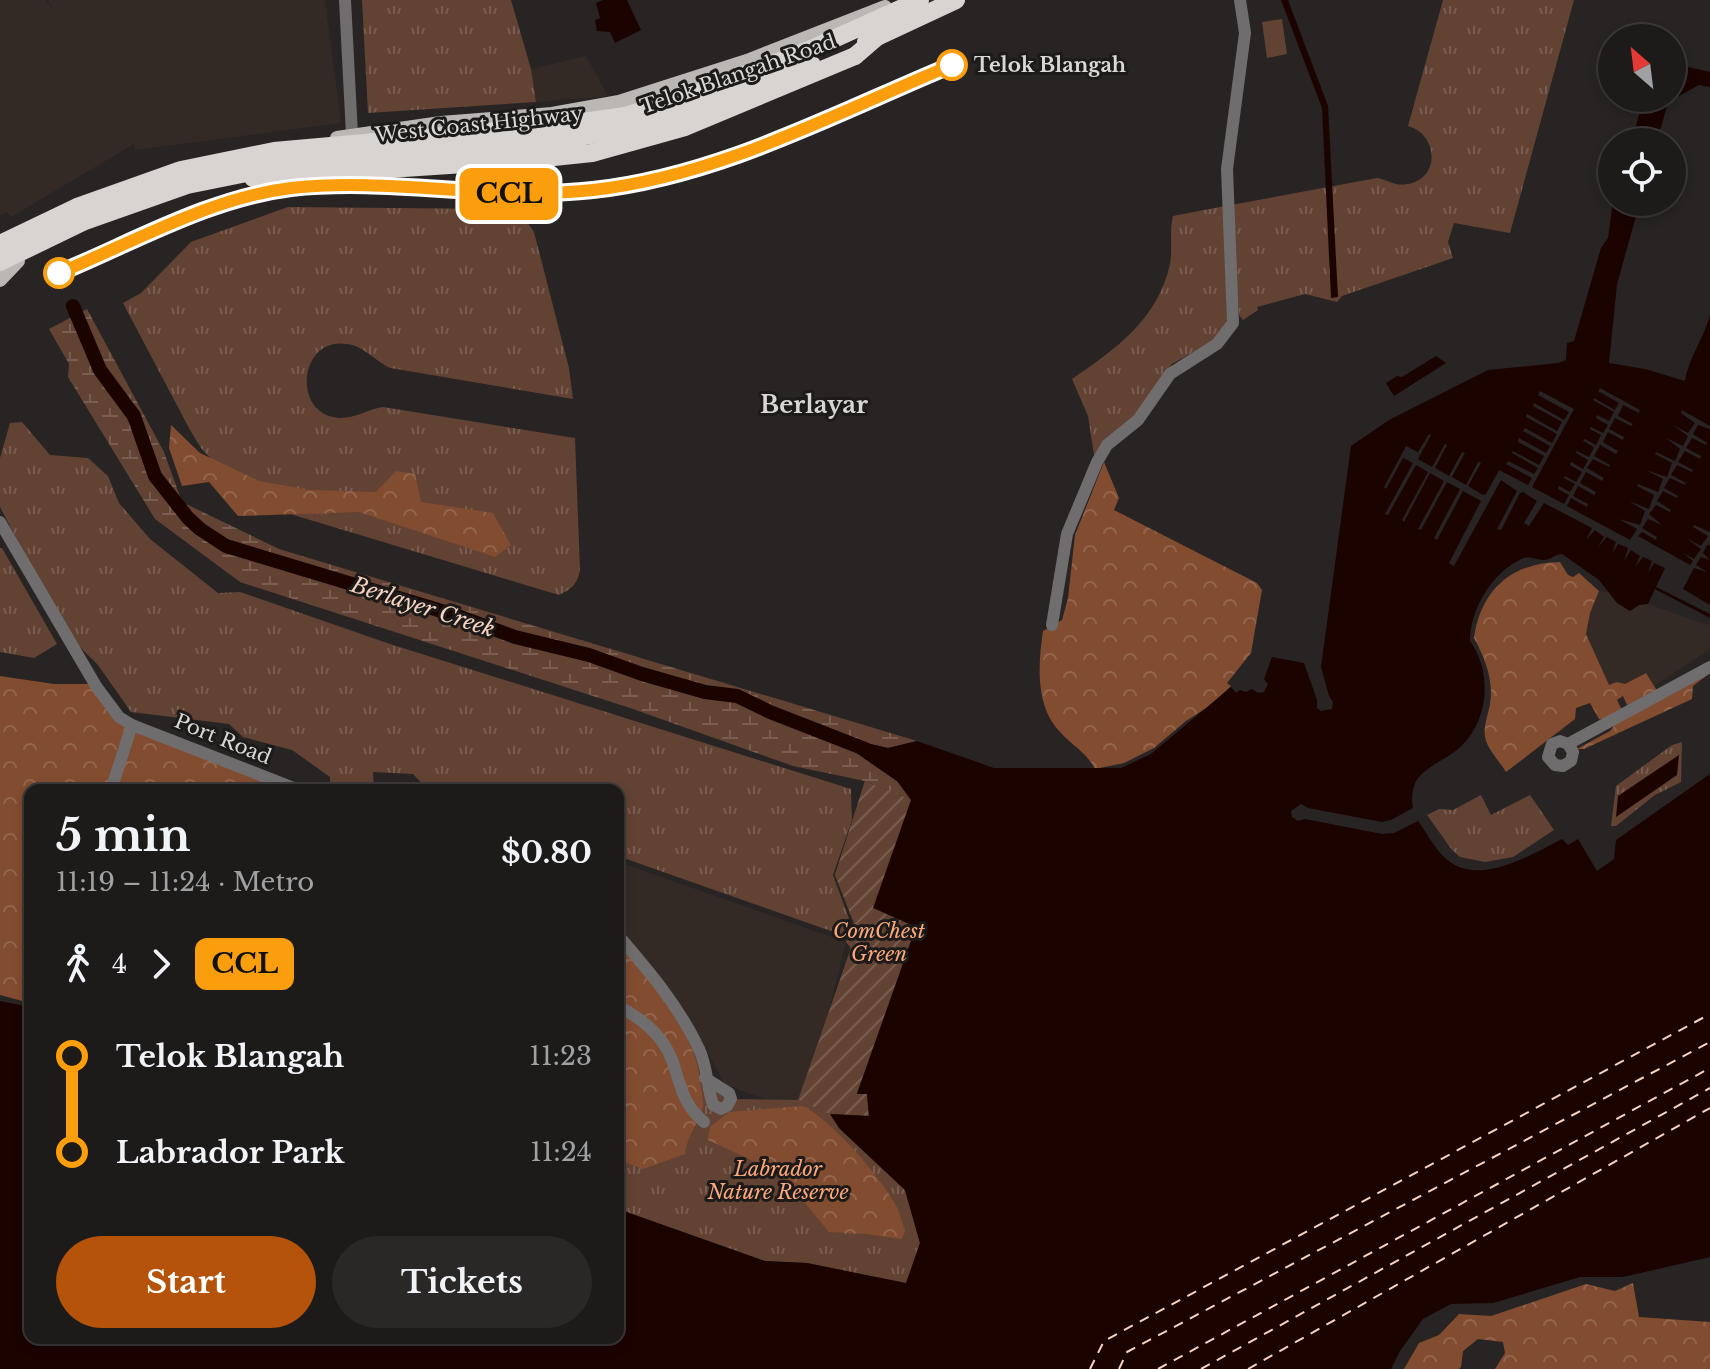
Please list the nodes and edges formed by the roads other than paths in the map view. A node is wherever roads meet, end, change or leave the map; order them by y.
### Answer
1 (345, 0) edge
2 (905, 0) edge
3 (920, 0) edge
4 (1240, 0) edge
5 (960, 2) edge
6 (877, 37) junction
7 (504, 118) junction
8 (352, 135) junction
9 (510, 147) junction
10 (150, 173) junction
11 (245, 179) junction
12 (152, 203) junction
13 (0, 241) edge
14 (9, 261) edge
15 (0, 269) edge
16 (0, 280) edge
17 (0, 522) edge
18 (1052, 625) dead end
19 (1710, 667) edge
20 (132, 725) junction
21 (1568, 744) dead end
22 (113, 784) edge
23 (284, 784) edge
24 (624, 942) edge
25 (624, 1009) edge
26 (705, 1078) junction
27 (704, 1122) dead end

1 - 8 street
2 - 7 main road, Telok Blangah Road
3 - 13 highway, West Coast Highway, bridge
4 - 18 street
5 - 6 highway, West Coast Highway
5 - 9 main road, Telok Blangah Road
6 - 11 highway, bridge
6 - 14 highway, West Coast Highway, bridge
7 - 8 main road, Telok Blangah Road
7 - 9 main road
8 - 10 main road, Telok Blangah Road
9 - 11 main road, Telok Blangah Road
10 - 12 main road
10 - 13 main road, Telok Blangah Road
11 - 12 main road, Telok Blangah Road
12 - 14 main road, Telok Blangah Road
14 - 15 main road, Telok Blangah Road
14 - 16 main road
17 - 20 street
19 - 21 street
20 - 22 street
20 - 23 street, Port Road
24 - 26 street
25 - 27 street
26 - 26 street

